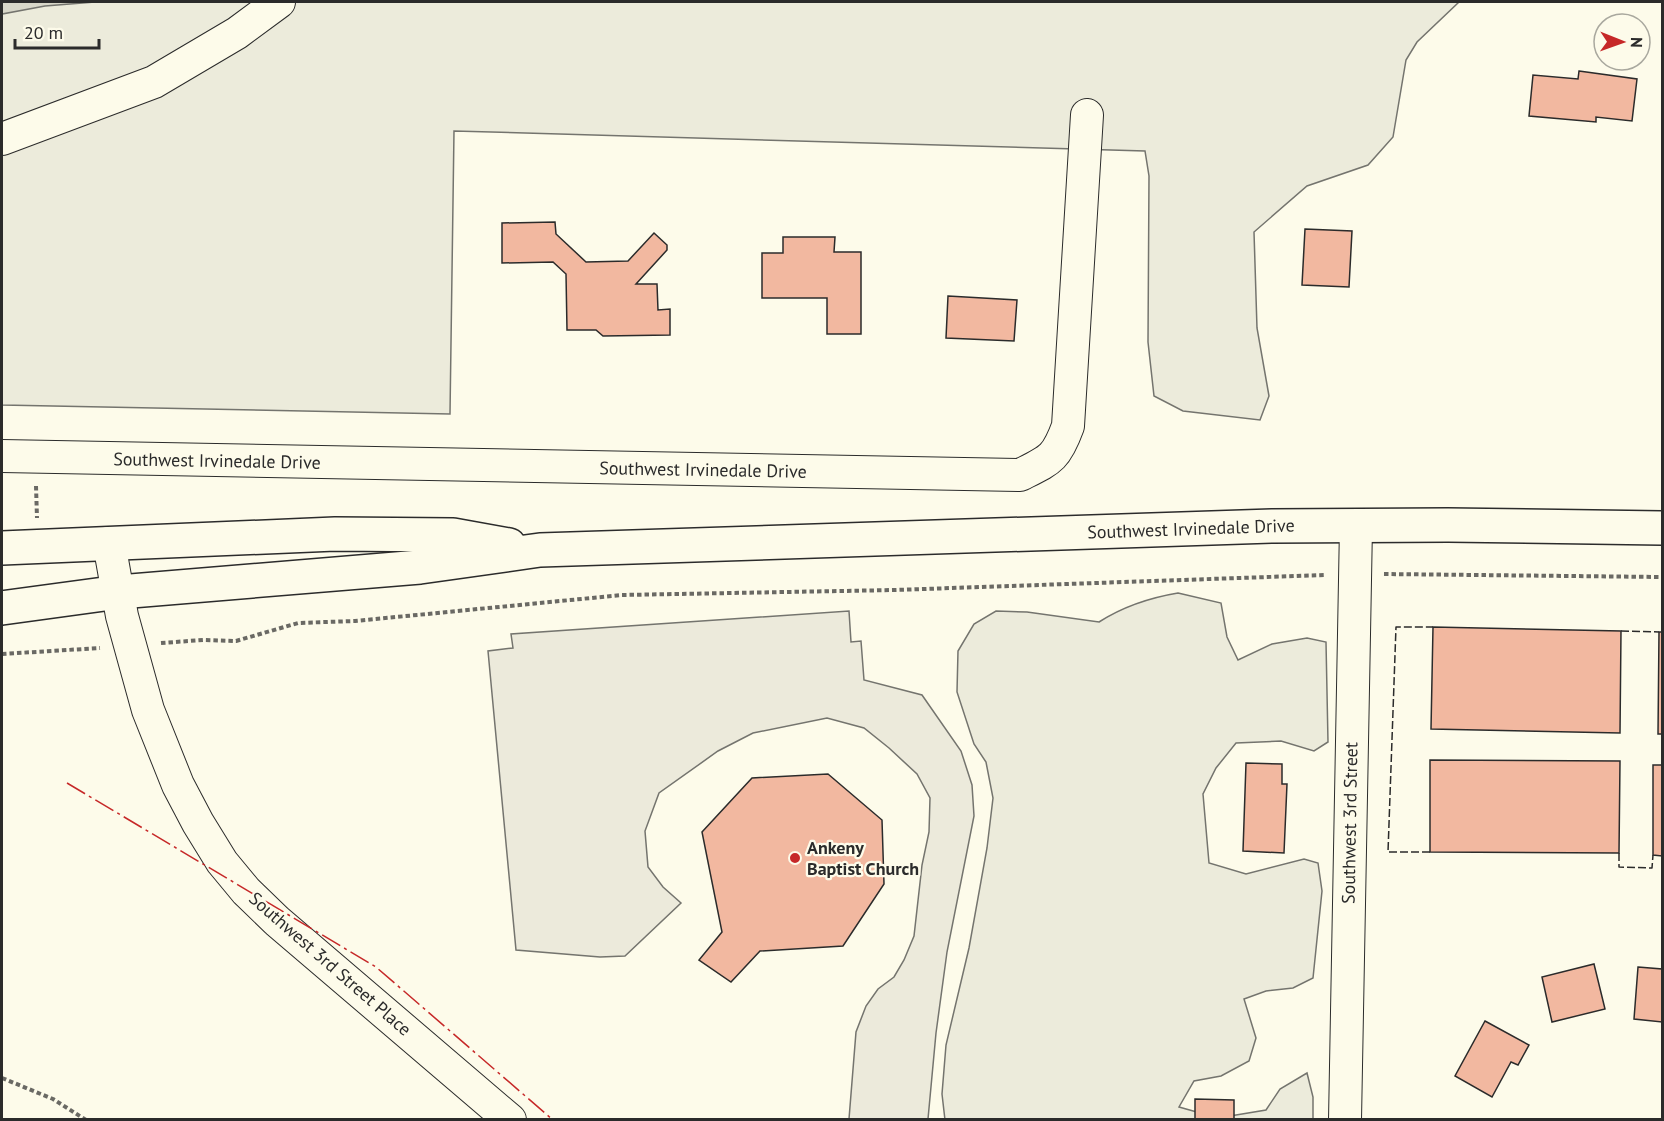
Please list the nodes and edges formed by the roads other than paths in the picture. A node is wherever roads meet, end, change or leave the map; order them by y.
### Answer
1 (279, 2) edge
2 (1087, 115) dead end
3 (2, 139) edge
4 (2, 456) edge
5 (1356, 526) junction
6 (1662, 528) edge
7 (109, 543) junction
8 (2, 548) edge
9 (540, 550) junction
10 (119, 592) junction
11 (2, 608) edge
12 (510, 1119) edge
13 (1345, 1119) edge

1 - 3 street
2 - 4 street, Southwest Irvinedale Drive
5 - 6 main road, Southwest Irvinedale Drive
5 - 9 main road, Southwest Irvinedale Drive
5 - 13 street, Southwest 3rd Street
7 - 8 main road, Southwest Irvinedale Drive
7 - 9 main road, Southwest Irvinedale Drive
7 - 10 street, Southwest 3rd Street Place
9 - 10 main road, Southwest Irvinedale Drive
10 - 11 main road, Southwest Irvinedale Drive
10 - 12 street, Southwest 3rd Street Place

